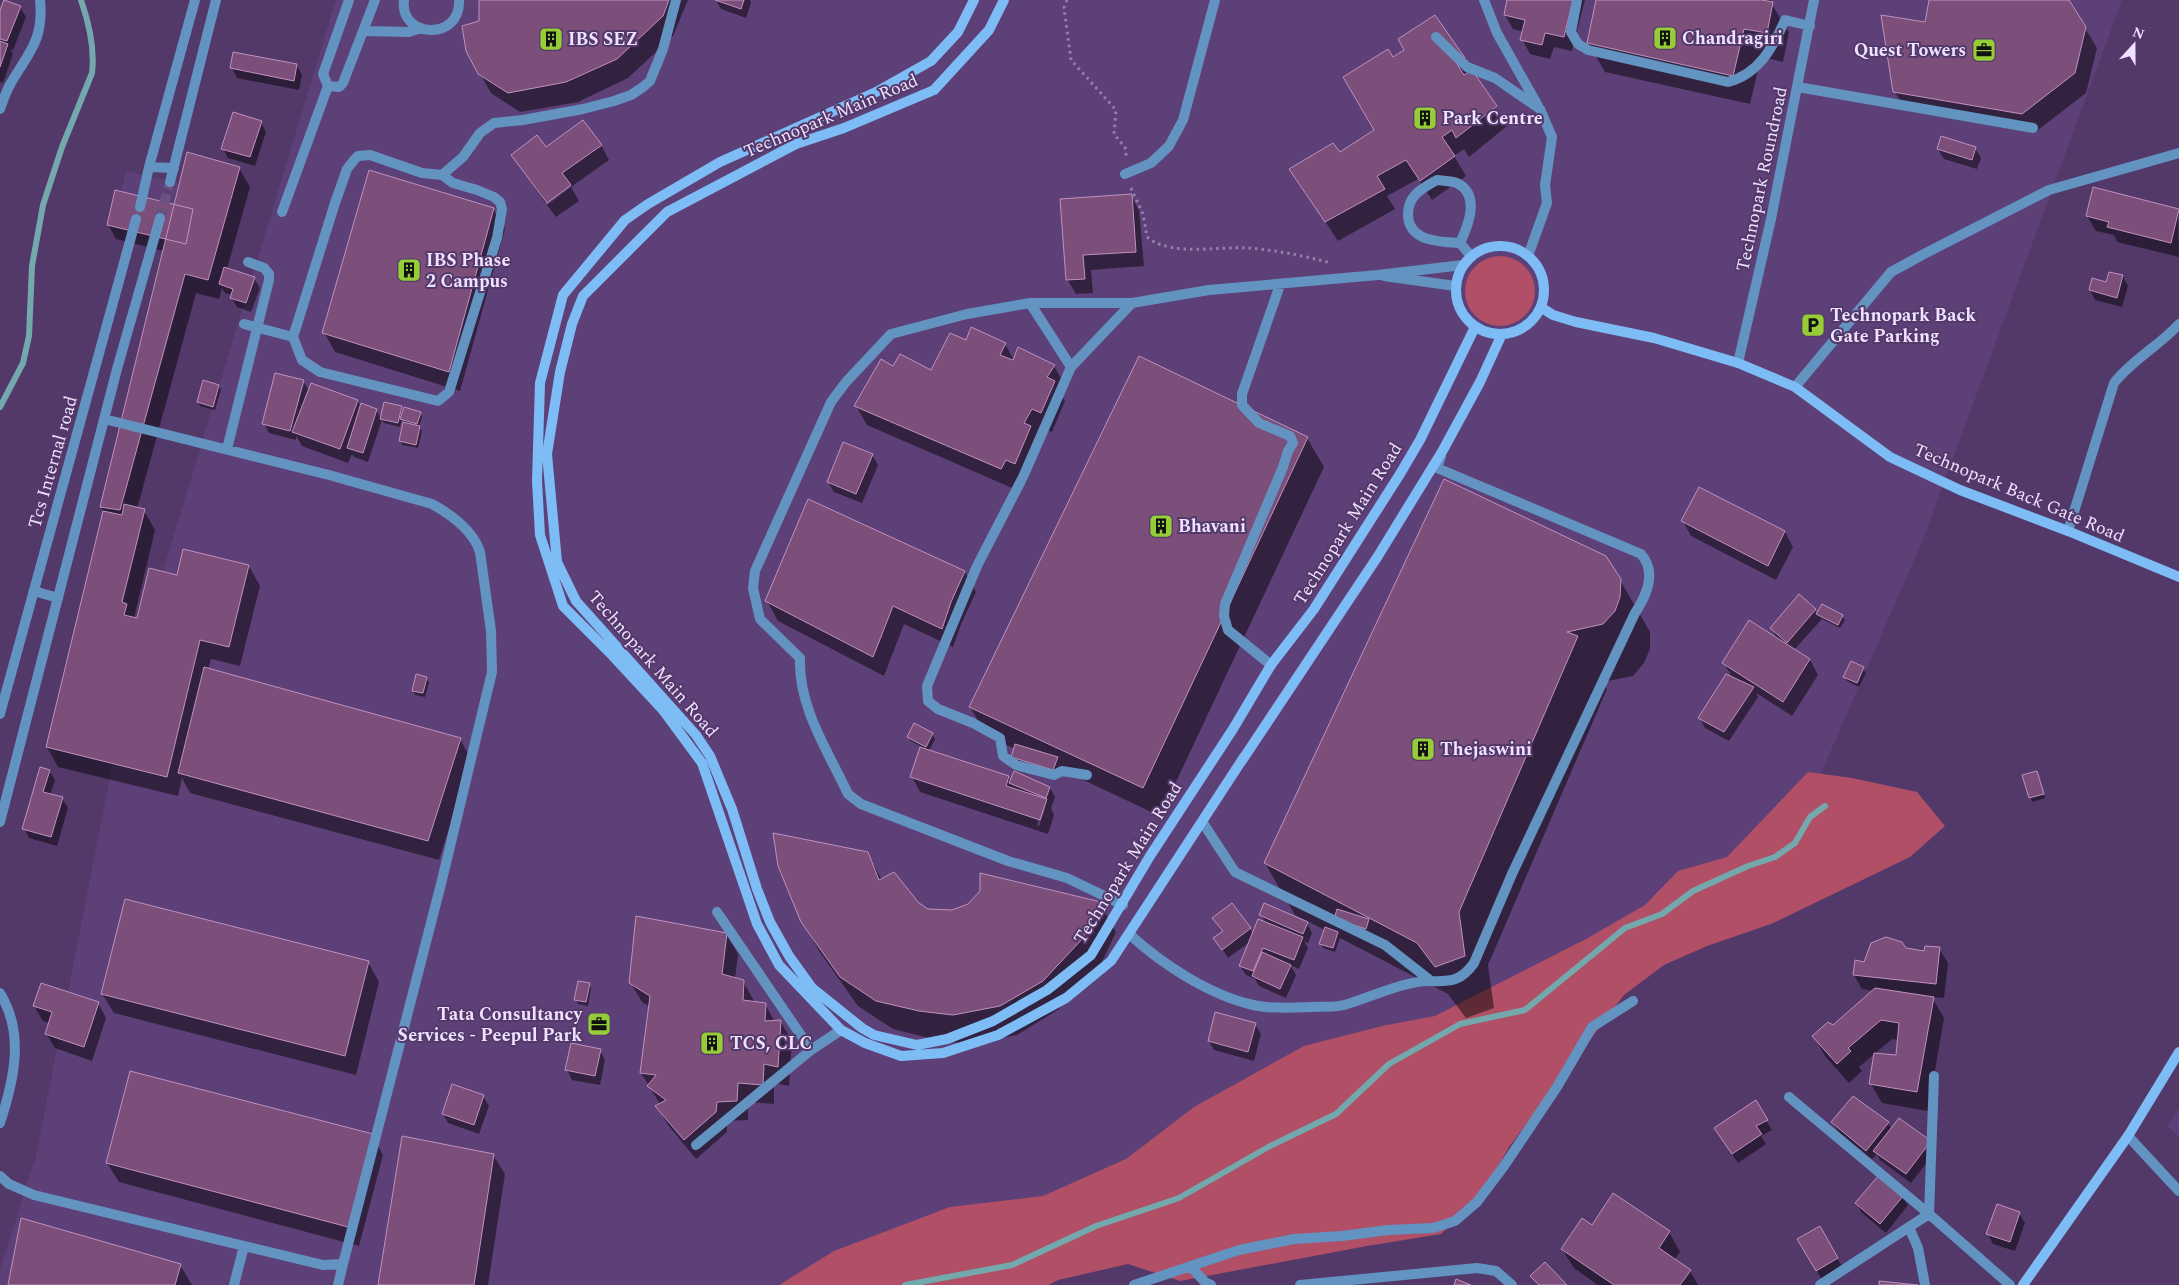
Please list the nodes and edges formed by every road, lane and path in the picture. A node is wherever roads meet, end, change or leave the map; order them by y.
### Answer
1 (40, 0) edge
2 (194, 0) edge
3 (216, 0) edge
4 (349, 0) edge
5 (375, 0) edge
6 (404, 0) edge
7 (459, 0) edge
8 (676, 0) edge
9 (974, 0) edge
10 (1004, 0) edge
11 (1067, 0) edge
12 (1215, 0) edge
13 (1484, 0) edge
14 (1577, 0) edge
15 (1814, 0) edge
16 (1810, 26) junction
17 (421, 28) junction
18 (363, 31) junction
19 (1436, 37) dead end
20 (328, 86) junction
21 (1798, 88) junction
22 (0, 109) edge
23 (1540, 109) junction
24 (2033, 128) dead end
25 (2179, 153) edge
26 (149, 167) junction
27 (174, 168) junction
28 (1125, 174) junction
29 (442, 175) junction
30 (170, 182) tunnel mouth
31 (140, 207) dead end
32 (282, 212) dead end
33 (160, 218) tunnel mouth
34 (136, 219) dead end
35 (1460, 244) junction
36 (1471, 256) junction
37 (1528, 256) junction
38 (248, 262) dead end
39 (1335, 264) dead end
40 (1463, 265) junction
41 (1378, 276) junction
42 (1280, 285) junction
43 (1456, 286) junction
44 (1030, 303) junction
45 (1132, 303) junction
46 (1542, 308) junction
47 (244, 324) dead end
48 (2179, 324) edge
49 (1475, 327) junction
50 (257, 328) junction
51 (1502, 334) junction
52 (293, 337) junction
53 (1738, 364) junction
54 (1071, 367) junction
55 (1796, 387) junction
56 (104, 419) junction
57 (227, 449) junction
58 (1443, 450) junction
59 (2068, 531) junction
60 (2179, 577) edge
61 (34, 591) junction
62 (58, 598) junction
63 (1271, 665) junction
64 (0, 714) edge
65 (1244, 757) junction
66 (1087, 774) dead end
67 (0, 822) edge
68 (1203, 823) junction
69 (1123, 905) junction
70 (717, 912) dead end
71 (1129, 934) junction
72 (1111, 960) junction
73 (1432, 981) junction
74 (0, 993) edge
75 (1633, 1001) dead end
76 (841, 1030) junction
77 (812, 1050) junction
78 (2179, 1052) edge
79 (1934, 1076) dead end
80 (1788, 1097) dead end
81 (0, 1122) edge
82 (2128, 1136) junction
83 (696, 1145) dead end
84 (0, 1176) edge
85 (2179, 1191) edge
86 (1929, 1214) junction
87 (1909, 1227) junction
88 (244, 1246) junction
89 (343, 1264) junction
90 (1190, 1266) junction
91 (234, 1285) edge
92 (338, 1285) edge
93 (1134, 1285) edge
94 (1211, 1285) edge
95 (1300, 1285) edge
96 (1512, 1285) edge
97 (1820, 1285) edge
98 (1925, 1285) edge
99 (2010, 1285) edge
100 (2024, 1285) edge

1 - 22 street
2 - 26 street
3 - 27 street
4 - 20 street
5 - 18 street
6 - 17 street
7 - 17 street
8 - 29 street
9 - 76 street, Technopark Main Road
10 - 69 street, Technopark Main Road
11 - 28 path
12 - 28 street
13 - 23 street
14 - 16 street
15 - 16 street, Technopark Roundroad
16 - 21 street, Technopark Roundroad
17 - 18 street
18 - 20 street
19 - 23 street
20 - 32 street
21 - 24 street
21 - 53 street, Technopark Roundroad
23 - 37 street
25 - 55 street
26 - 27 street
26 - 31 street
27 - 30 street
28 - 39 path
29 - 52 street
29 - 52 street
33 - 56 street
34 - 61 street, Tcs Internal road
35 - 35 street
35 - 36 street
36 - 37 street
36 - 40 street
37 - 46 street
38 - 50 street
40 - 41 street
40 - 43 street
41 - 42 street
41 - 43 street
42 - 45 street
42 - 63 street
43 - 49 street
44 - 45 street
44 - 54 street
44 - 69 street
45 - 54 street
46 - 51 street
46 - 53 street, Technopark Back Gate Road
47 - 50 street
48 - 59 street
49 - 51 street
49 - 63 street, Technopark Main Road
50 - 52 street
50 - 57 street
51 - 58 street, Technopark Main Road
53 - 55 street, Technopark Back Gate Road
54 - 66 street
55 - 59 street, Technopark Back Gate Road
56 - 57 street
56 - 62 street
57 - 89 street
58 - 65 street, Technopark Main Road
58 - 73 street
59 - 60 street, Technopark Back Gate Road
61 - 62 street
61 - 64 street, Tcs Internal road
62 - 67 street
63 - 69 street, Technopark Main Road
65 - 68 street, Technopark Main Road
65 - 72 street, Technopark Main Road
68 - 71 street, Technopark Main Road
68 - 73 street
70 - 77 street
71 - 72 street, Technopark Main Road
71 - 73 street
72 - 76 street, Technopark Main Road
74 - 81 street
75 - 90 street
76 - 77 street
77 - 83 street
78 - 82 street
79 - 86 street
80 - 86 street
82 - 85 street
82 - 100 street
84 - 88 street
86 - 87 street
86 - 99 street
87 - 97 street
87 - 98 street
88 - 89 street
88 - 91 street
89 - 92 street
90 - 93 street
90 - 94 street
95 - 96 street

